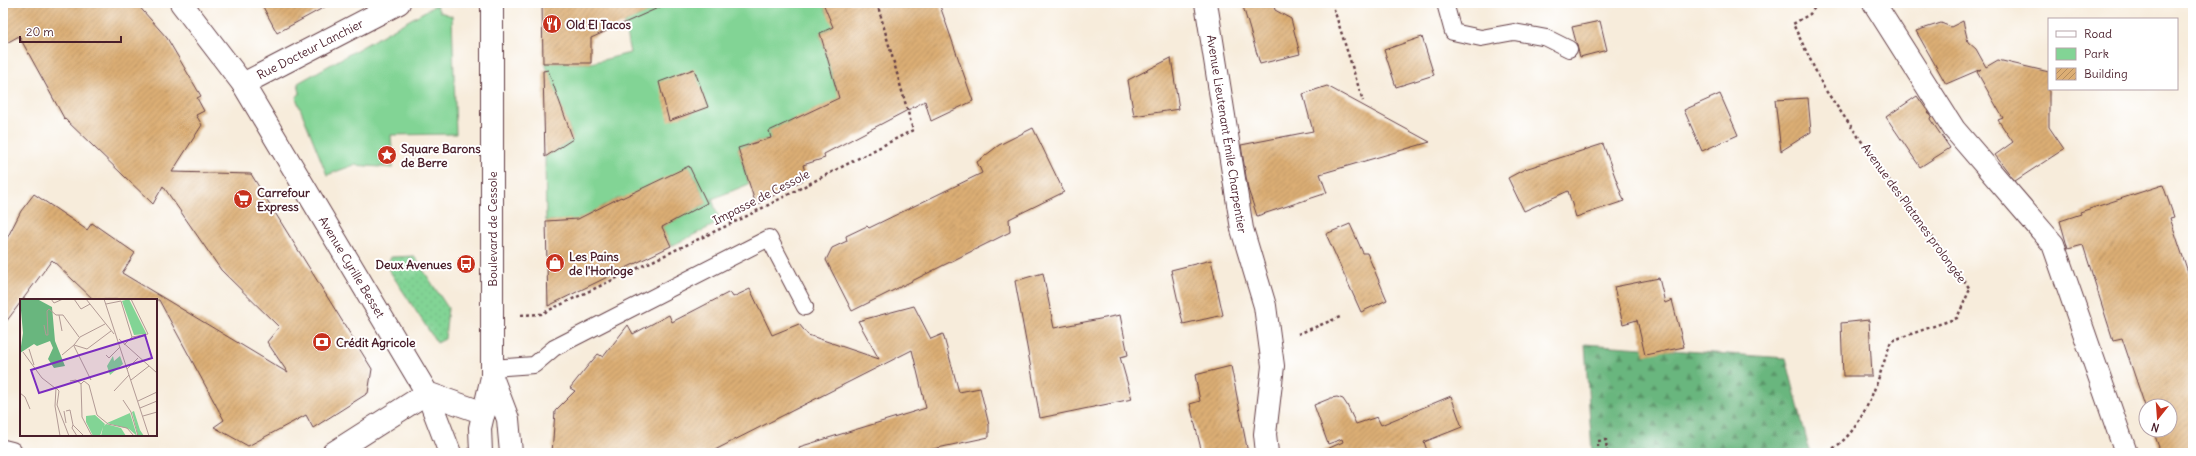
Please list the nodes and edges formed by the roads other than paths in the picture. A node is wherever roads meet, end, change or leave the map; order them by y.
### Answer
1 (181, 3) edge
2 (399, 3) edge
3 (492, 3) edge
4 (1206, 3) edge
5 (1445, 3) edge
6 (1874, 3) edge
7 (1569, 49) dead end
8 (243, 84) junction
9 (805, 307) dead end
10 (492, 373) junction
11 (427, 393) junction
12 (484, 413) junction
13 (3, 451) edge
14 (11, 453) edge
15 (333, 453) edge
16 (450, 453) edge
17 (480, 453) edge
18 (511, 453) edge
19 (1267, 453) edge
20 (2126, 453) edge

1 - 8 street, Avenue Cyrille Besset
2 - 8 street, Rue Docteur Lanchier
3 - 10 street, Boulevard de Cessole
4 - 19 street, Avenue Lieutenant Émile Charpentier
5 - 7 lane
6 - 20 street
8 - 11 street, Avenue Cyrille Besset
9 - 10 lane
10 - 12 street, Boulevard de Cessole
10 - 18 street
11 - 12 street
11 - 15 street
11 - 16 street, Avenue Cyrille Besset
12 - 17 street, Boulevard de Cessole
13 - 14 street

